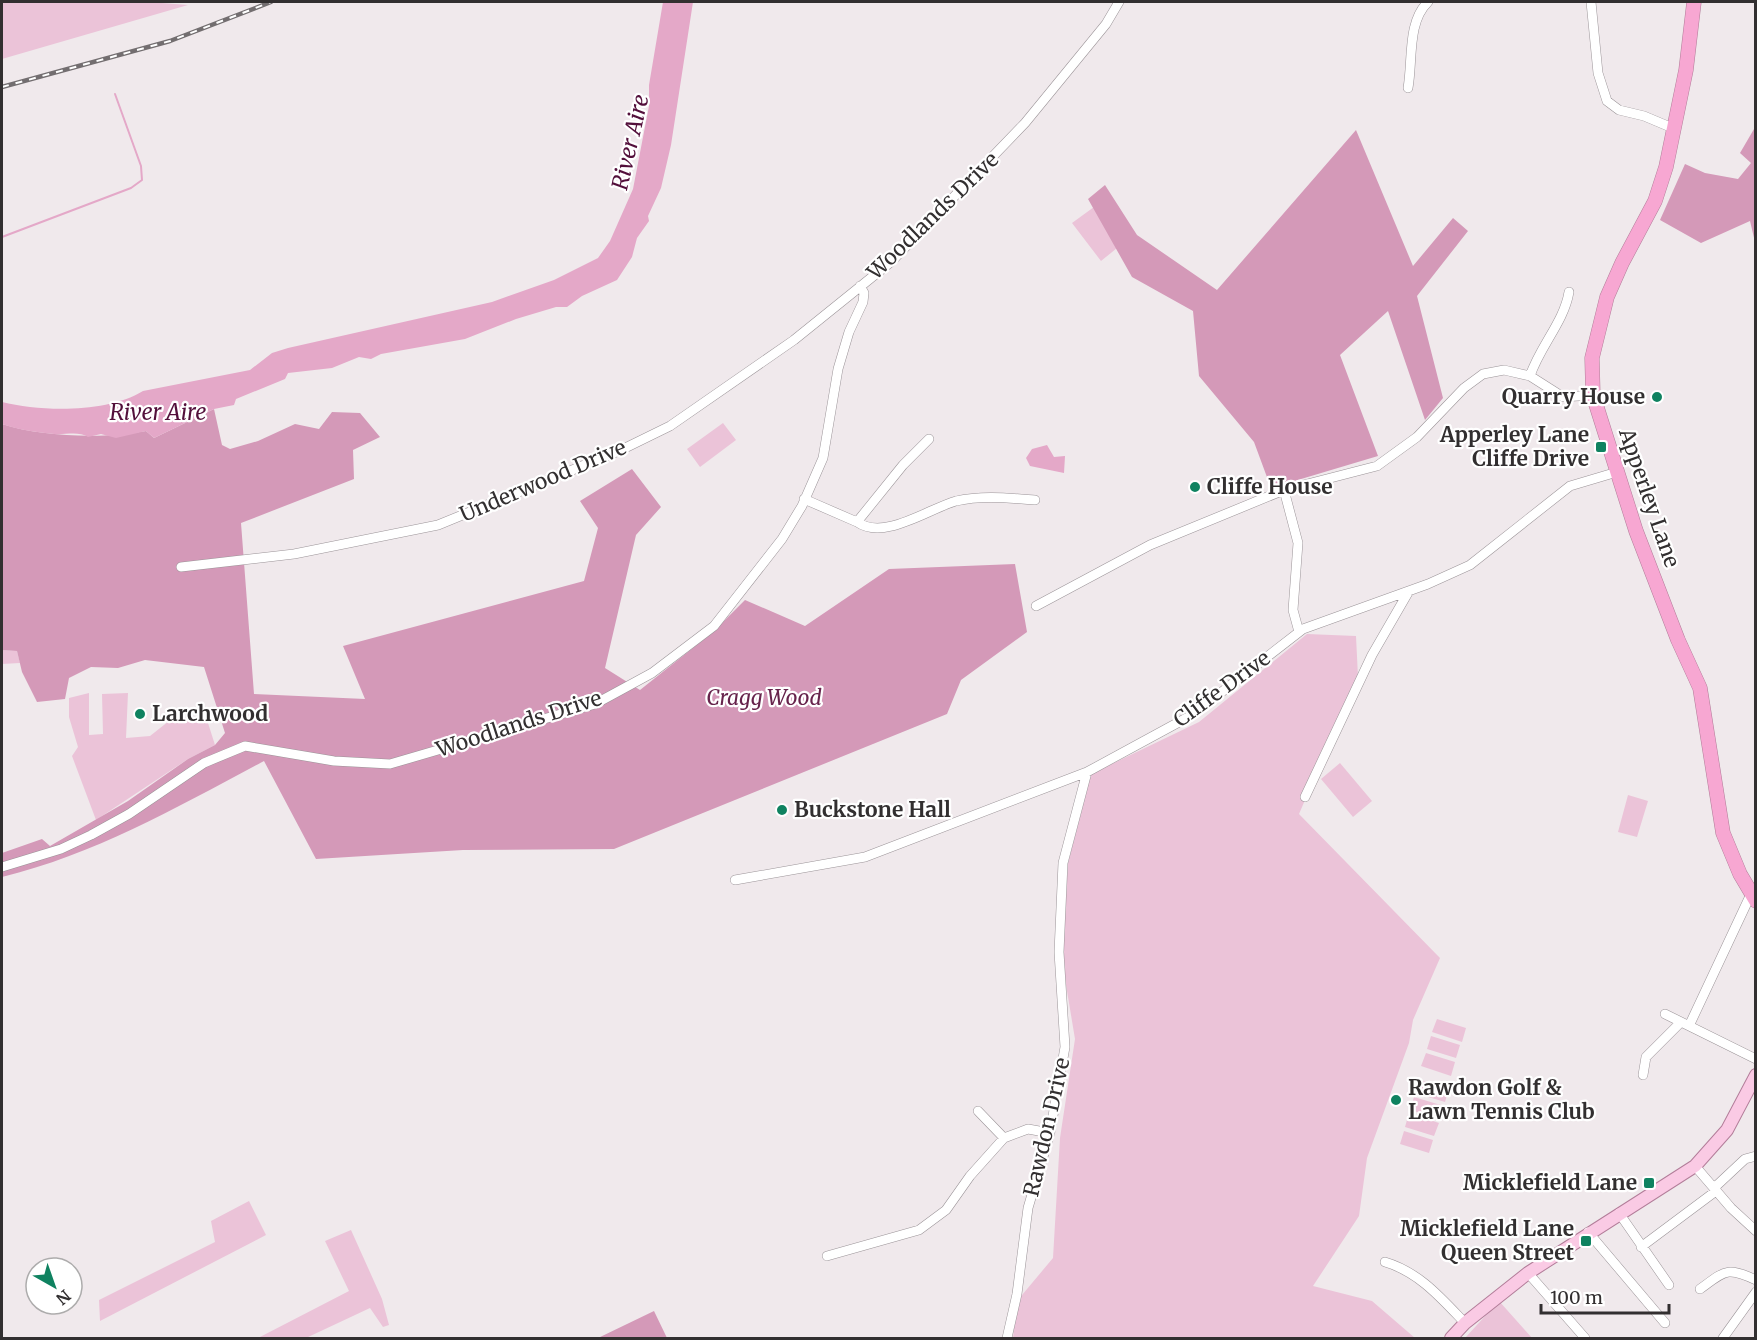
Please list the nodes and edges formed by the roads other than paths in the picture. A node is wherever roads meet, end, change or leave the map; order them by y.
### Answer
1 (1119, 2) edge
2 (1428, 2) edge
3 (1591, 2) edge
4 (1695, 2) edge
5 (1408, 87) dead end
6 (1675, 129) junction
7 (860, 286) junction
8 (1569, 292) dead end
9 (1530, 376) junction
10 (1593, 395) junction
11 (929, 439) dead end
12 (1617, 472) junction
13 (1284, 490) junction
14 (804, 500) junction
15 (1035, 500) dead end
16 (857, 522) junction
17 (181, 567) dead end
18 (1409, 591) junction
19 (1036, 606) dead end
20 (1299, 632) junction
21 (1087, 772) junction
22 (1305, 797) dead end
23 (2, 867) edge
24 (735, 880) dead end
25 (1753, 897) edge
26 (1665, 1014) dead end
27 (1685, 1024) junction
28 (1755, 1059) edge
29 (1642, 1075) dead end
30 (1755, 1075) edge
31 (978, 1111) dead end
32 (1050, 1133) junction
33 (1004, 1138) junction
34 (1755, 1156) edge
35 (1695, 1166) junction
36 (1715, 1190) junction
37 (1618, 1213) junction
38 (1755, 1231) edge
39 (1588, 1232) junction
40 (1641, 1247) junction
41 (827, 1256) dead end
42 (1385, 1262) dead end
43 (1528, 1273) junction
44 (1755, 1280) edge
45 (1669, 1286) dead end
46 (1700, 1289) dead end
47 (1755, 1292) edge
48 (1465, 1323) junction
49 (1665, 1323) dead end
50 (1007, 1338) edge
51 (1450, 1338) edge
52 (1585, 1338) edge
53 (1723, 1338) edge

1 - 7 street, Woodlands Drive
2 - 5 street
3 - 6 street
4 - 6 highway, Apperley Lane
6 - 10 highway, Apperley Lane
7 - 14 street, Woodlands Drive
7 - 17 street, Underwood Drive
8 - 9 street
9 - 10 street
9 - 13 street
10 - 12 highway, Apperley Lane
11 - 16 street
12 - 18 street, Cliffe Drive
12 - 25 highway, Apperley Lane
13 - 19 street
13 - 20 street
14 - 16 street
14 - 23 street, Woodlands Drive
15 - 16 street
18 - 20 street, Cliffe Drive
18 - 22 street
20 - 21 street, Cliffe Drive
21 - 24 street, Cliffe Drive
21 - 32 street, Rawdon Drive
25 - 27 street
26 - 27 street
27 - 28 street
27 - 29 street
30 - 35 main road
31 - 33 street
32 - 33 street
32 - 50 street, Rawdon Drive
33 - 41 street
34 - 36 street
35 - 36 street
35 - 37 main road
36 - 38 street
36 - 40 street
37 - 39 main road
37 - 40 street
39 - 43 main road
39 - 49 street
40 - 45 street
42 - 48 street
43 - 48 main road
43 - 52 street
44 - 46 street
47 - 53 street
48 - 51 main road

